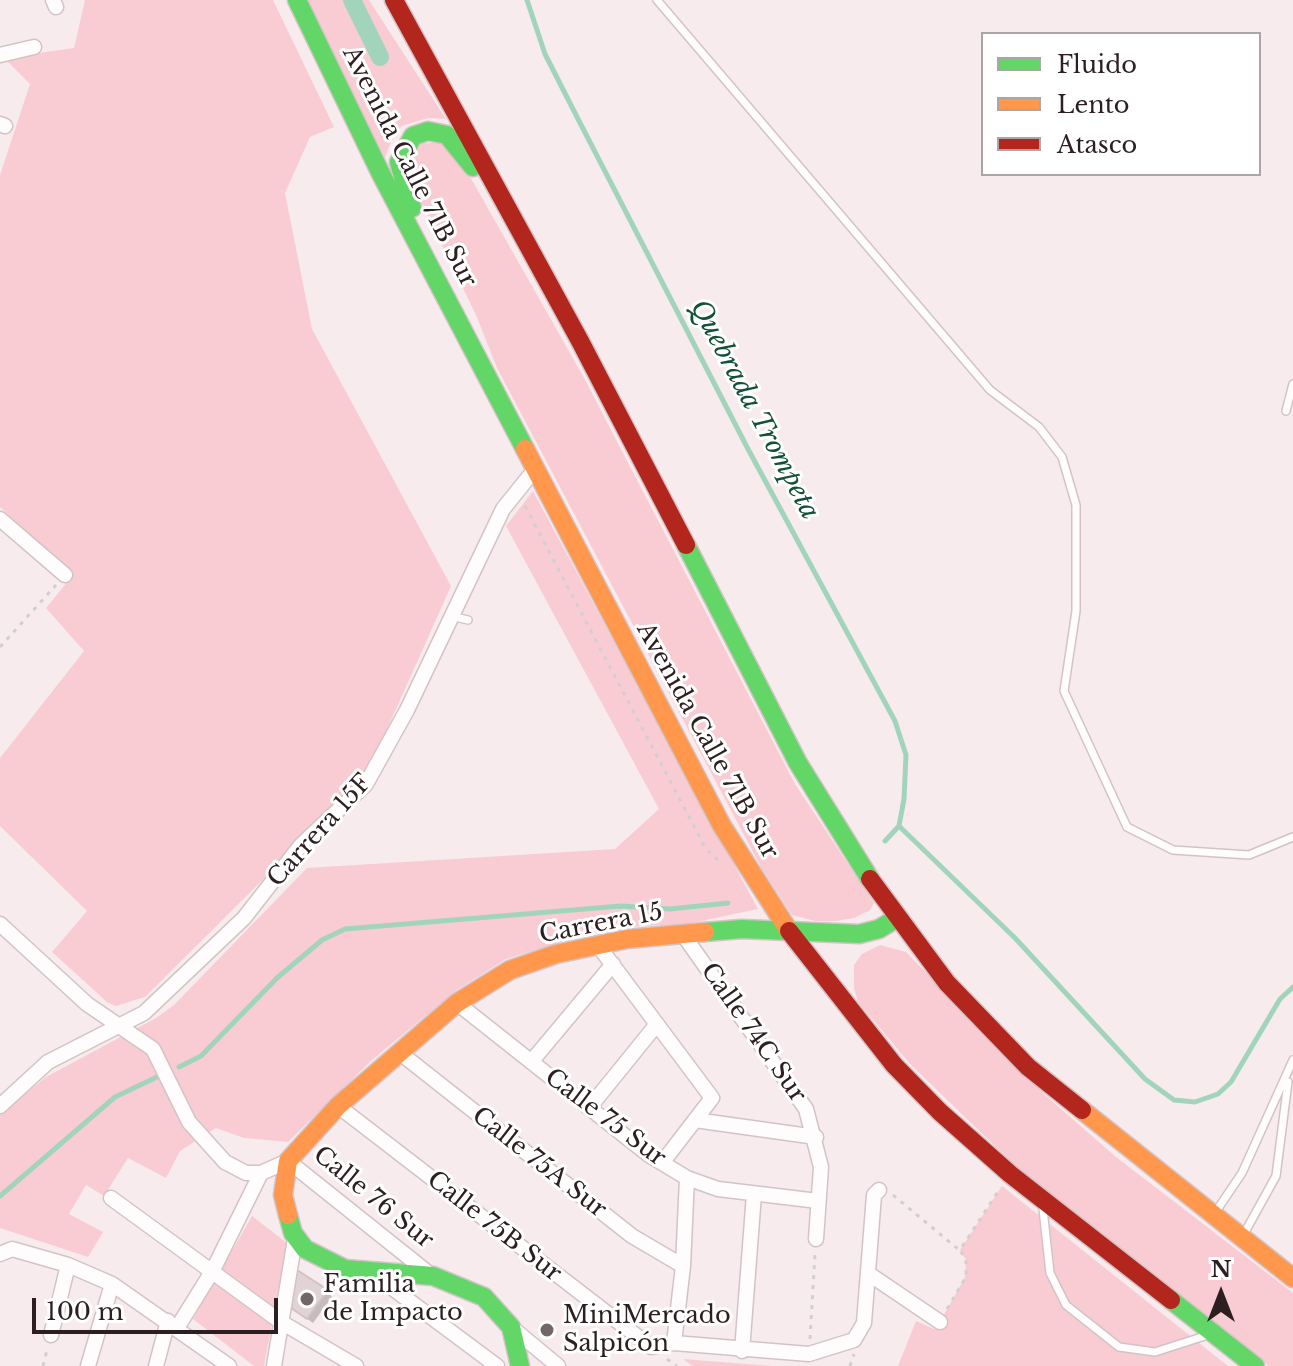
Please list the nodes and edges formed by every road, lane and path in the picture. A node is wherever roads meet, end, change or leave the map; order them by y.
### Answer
1 (297, 0) edge
2 (394, 0) edge
3 (657, 0) edge
4 (34, 47) dead end
5 (0, 55) edge
6 (531, 251) junction
7 (439, 281) junction
8 (1293, 384) edge
9 (1286, 411) dead end
10 (536, 468) junction
11 (516, 488) junction
12 (0, 519) edge
13 (65, 575) joint
14 (451, 616) junction
15 (468, 620) dead end
16 (0, 647) edge
17 (1293, 837) edge
18 (728, 870) dead end
19 (897, 918) junction
20 (0, 924) edge
21 (789, 931) junction
22 (682, 933) junction
23 (597, 944) junction
24 (613, 964) junction
25 (457, 1003) junction
26 (657, 1024) junction
27 (119, 1028) junction
28 (399, 1052) junction
29 (1293, 1060) edge
30 (531, 1062) junction
31 (1289, 1073) junction
32 (0, 1106) edge
33 (338, 1106) junction
34 (589, 1108) junction
35 (695, 1120) junction
36 (816, 1137) junction
37 (288, 1161) junction
38 (662, 1163) junction
39 (261, 1173) junction
40 (1010, 1174) junction
41 (687, 1178) junction
42 (879, 1190) joint
43 (754, 1194) junction
44 (111, 1198) dead end
45 (1042, 1199) junction
46 (818, 1201) junction
47 (1213, 1215) junction
48 (1241, 1237) junction
49 (295, 1239) junction
50 (816, 1239) joint
51 (960, 1250) junction
52 (0, 1254) edge
53 (68, 1265) junction
54 (683, 1266) junction
55 (213, 1270) junction
56 (372, 1273) junction
57 (869, 1274) junction
58 (433, 1276) junction
59 (1293, 1278) edge
60 (112, 1284) junction
61 (281, 1322) junction
62 (940, 1322) joint
63 (172, 1324) junction
64 (511, 1327) junction
65 (1214, 1334) junction
66 (51, 1335) dead end
67 (674, 1343) junction
68 (742, 1351) junction
69 (809, 1354) junction
70 (88, 1366) edge
71 (156, 1366) edge
72 (229, 1366) edge
73 (274, 1366) edge
74 (356, 1366) edge
75 (497, 1366) edge
76 (520, 1366) edge
77 (558, 1366) edge
78 (1255, 1366) edge

1 - 7 main road, Avenida Calle 71B Sur
2 - 6 main road
3 - 17 lane
4 - 5 street
6 - 7 main road
6 - 19 main road
7 - 10 main road, Avenida Calle 71B Sur
8 - 9 lane
10 - 11 street, Carrera 15F
10 - 21 main road, Avenida Calle 71B Sur
11 - 14 street, Carrera 15F
11 - 18 path
12 - 13 street
13 - 16 path
14 - 15 lane
14 - 27 street, Carrera 15F
19 - 21 main road, Carrera 15
19 - 47 main road
20 - 27 street
21 - 22 main road, Carrera 15
21 - 40 main road, Avenida Calle 71B Sur
22 - 23 main road, Carrera 15
22 - 36 street, Calle 74C Sur
23 - 24 street
23 - 25 main road, Carrera 15
24 - 26 street
24 - 30 street
25 - 28 main road, Carrera 15
25 - 30 street, Calle 75 Sur
26 - 34 street
26 - 35 street
27 - 32 street, Carrera 15F
27 - 39 street
28 - 33 main road, Carrera 15
28 - 54 street, Calle 75A Sur
29 - 31 lane
30 - 34 street, Calle 75 Sur
31 - 47 lane
31 - 48 lane
33 - 37 main road, Carrera 15
33 - 67 street, Calle 75B Sur
34 - 38 street, Calle 75 Sur
35 - 36 street
35 - 38 street
36 - 46 street, Calle 74C Sur
37 - 39 street, Calle 76 Sur
37 - 49 main road
37 - 58 street, Calle 76 Sur
38 - 41 street, Calle 75 Sur
39 - 55 street
40 - 45 main road, Avenida Calle 71B Sur
40 - 51 path
41 - 43 street, Calle 75 Sur
41 - 54 street
42 - 51 path
42 - 57 street
43 - 46 street, Calle 75 Sur
43 - 68 street
44 - 55 street
45 - 65 main road, Avenida Calle 71B Sur
45 - 65 lane
46 - 50 street, Calle 74C Sur
47 - 48 main road
48 - 59 main road
49 - 56 main road
49 - 61 street
50 - 69 path
51 - 62 path
52 - 53 street
53 - 60 street
53 - 66 street
54 - 67 street
55 - 61 street
55 - 63 street
56 - 58 main road
56 - 75 street
57 - 62 street
57 - 69 street
58 - 64 main road, Calle 76 Sur
60 - 63 street
60 - 70 street
61 - 73 street
61 - 74 street
63 - 71 street
63 - 72 street
64 - 76 main road
64 - 77 street, Calle 76 Sur
65 - 78 main road, Avenida Calle 71B Sur
67 - 68 street
68 - 69 street

